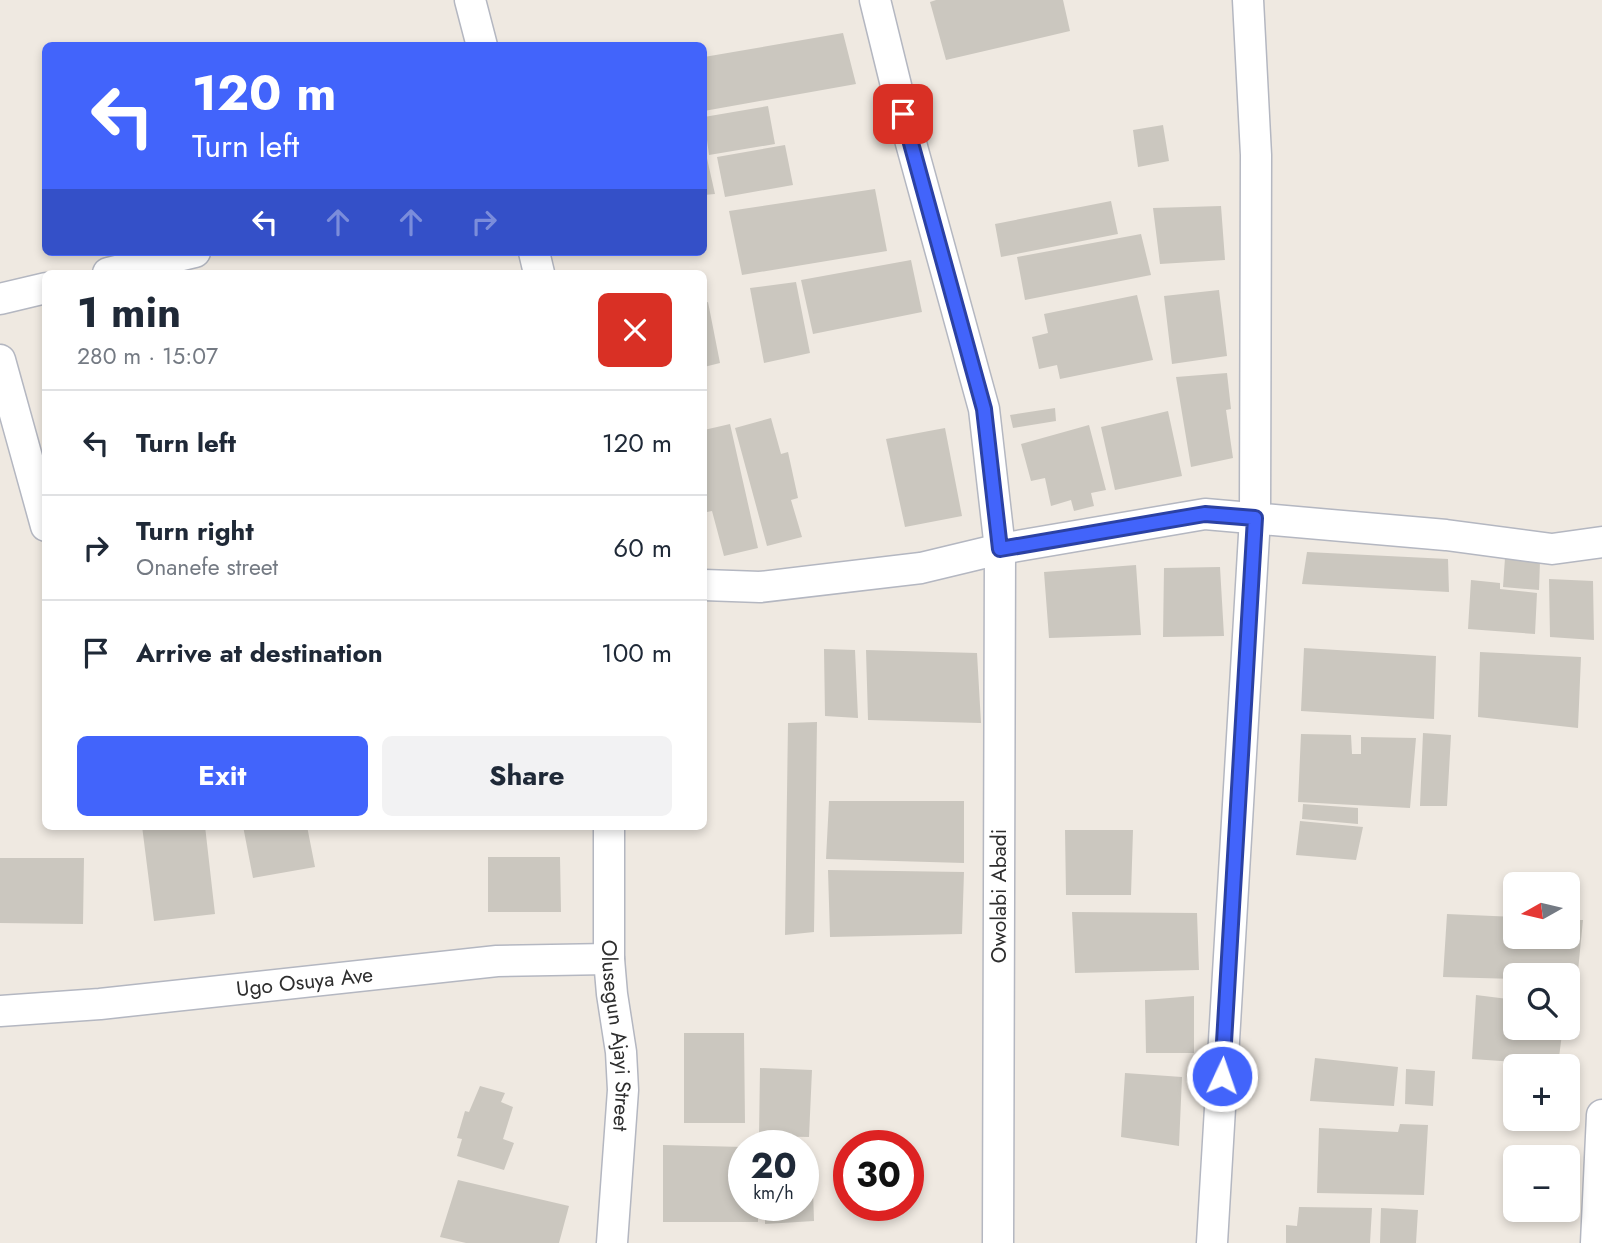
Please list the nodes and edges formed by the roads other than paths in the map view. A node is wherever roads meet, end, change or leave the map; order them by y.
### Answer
1 (470, 0) edge
2 (876, 0) edge
3 (1248, 0) edge
4 (481, 42) edge
5 (178, 256) edge
6 (120, 270) edge
7 (42, 289) edge
8 (0, 299) edge
9 (1, 369) edge
10 (42, 512) edge
11 (1255, 518) junction
12 (1602, 542) edge
13 (1000, 549) junction
14 (707, 585) edge
15 (609, 830) edge
16 (609, 959) junction
17 (0, 1011) edge
18 (1602, 1115) edge
19 (612, 1243) edge
20 (998, 1243) edge
21 (1212, 1243) edge
22 (1596, 1243) edge

1 - 4 street
2 - 13 street, Owolabi Abadi
3 - 11 street
5 - 6 street
7 - 8 street
9 - 10 street
11 - 12 street
11 - 13 street
11 - 21 street
13 - 14 street
13 - 20 street, Owolabi Abadi
15 - 16 street, Olusegun Ajayi Street
16 - 17 street, Ugo Osuya Ave
16 - 19 street, Olusegun Ajayi Street
18 - 22 street

